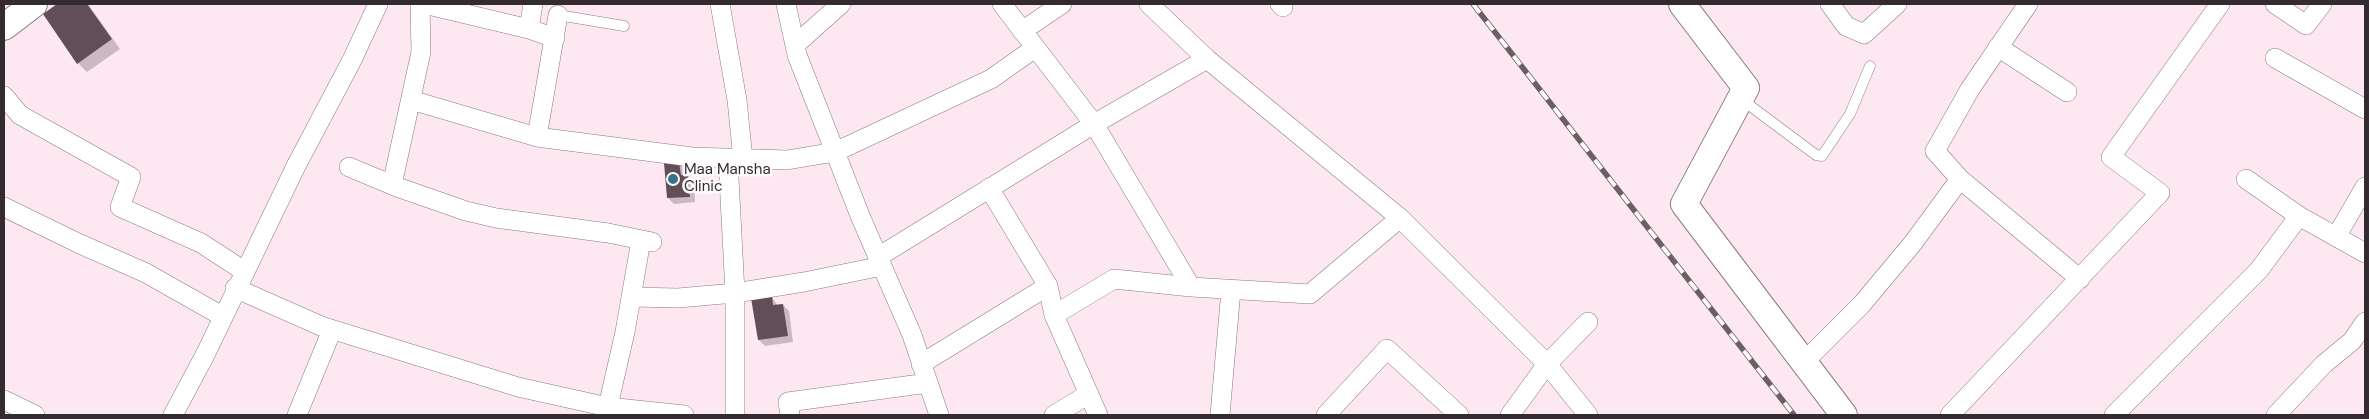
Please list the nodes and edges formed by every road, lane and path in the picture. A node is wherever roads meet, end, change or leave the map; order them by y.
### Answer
1 (34, 4) edge
2 (378, 4) edge
3 (420, 4) edge
4 (424, 4) edge
5 (532, 4) edge
6 (720, 4) edge
7 (786, 4) edge
8 (841, 4) edge
9 (1002, 4) edge
10 (1062, 4) edge
11 (1149, 4) edge
12 (1682, 4) edge
13 (1830, 4) edge
14 (1897, 4) edge
15 (2028, 4) edge
16 (2220, 4) edge
17 (2275, 4) edge
18 (2322, 4) edge
19 (454, 7) edge
20 (558, 15) joint
21 (624, 26) dead end
22 (4, 28) edge
23 (529, 29) junction
24 (1022, 31) junction
25 (555, 38) junction
26 (795, 45) junction
27 (1998, 47) junction
28 (1036, 48) junction
29 (2275, 58) dead end
30 (1207, 59) junction
31 (1870, 66) dead end
32 (2067, 92) dead end
33 (4, 96) edge
34 (1740, 98) junction
35 (411, 100) junction
36 (2365, 109) edge
37 (1094, 124) junction
38 (537, 137) junction
39 (835, 152) junction
40 (736, 159) junction
41 (350, 167) dead end
42 (1960, 179) junction
43 (2246, 179) dead end
44 (392, 185) junction
45 (2365, 187) edge
46 (989, 188) junction
47 (4, 206) edge
48 (2299, 216) junction
49 (1400, 218) junction
50 (2336, 237) junction
51 (2365, 253) edge
52 (880, 262) junction
53 (240, 279) junction
54 (2080, 279) junction
55 (1048, 286) junction
56 (1191, 287) junction
57 (1230, 290) junction
58 (735, 293) junction
59 (631, 297) junction
60 (1054, 315) junction
61 (222, 316) junction
62 (1588, 322) dead end
63 (2365, 322) edge
64 (332, 330) junction
65 (1804, 362) junction
66 (921, 364) junction
67 (1548, 364) junction
68 (928, 383) junction
69 (1089, 394) junction
70 (4, 400) edge
71 (607, 411) edge
72 (35, 415) edge
73 (173, 415) edge
74 (297, 415) edge
75 (684, 415) edge
76 (735, 415) edge
77 (790, 415) edge
78 (939, 415) edge
79 (1054, 415) edge
80 (1098, 415) edge
81 (1220, 415) edge
82 (1326, 415) edge
83 (1459, 415) edge
84 (1510, 415) edge
85 (1588, 415) edge
86 (1844, 415) edge
87 (1950, 415) edge
88 (2114, 415) edge
89 (2276, 415) edge

1 - 22 street
2 - 53 street
3 - 35 street
4 - 19 street
5 - 23 street
6 - 40 street
7 - 26 street
8 - 26 street
9 - 24 street
10 - 24 street
11 - 30 street
12 - 34 street
13 - 14 street
15 - 27 street
16 - 54 street
17 - 18 street
19 - 23 street
20 - 21 lane
20 - 25 street
23 - 25 street
24 - 28 street
25 - 38 street
26 - 39 street
27 - 32 street
27 - 42 street
28 - 37 street
28 - 39 street
29 - 36 street
30 - 37 street
30 - 49 street
31 - 34 lane
33 - 53 street
34 - 65 street
35 - 38 street
35 - 44 street
37 - 46 street
37 - 56 street
38 - 40 street
39 - 40 street
39 - 52 street
40 - 58 street
41 - 44 street
42 - 54 street
42 - 65 street
43 - 48 street
44 - 59 street
45 - 50 street
46 - 52 street
46 - 55 street
47 - 61 street
48 - 50 street
48 - 88 street
49 - 57 street
49 - 67 street
50 - 51 street
52 - 58 street
52 - 66 street
53 - 61 street
53 - 64 street
54 - 87 street
55 - 60 street
55 - 66 street
56 - 57 street
56 - 60 street
57 - 81 street
58 - 59 street
58 - 76 street
59 - 71 street
60 - 69 street
61 - 73 street
62 - 67 street
63 - 89 street
64 - 71 street
64 - 74 street
65 - 86 street
66 - 68 street
67 - 84 street
67 - 85 street
68 - 77 street
68 - 78 street
69 - 79 street
69 - 80 street
70 - 72 street
71 - 75 street
82 - 83 street

